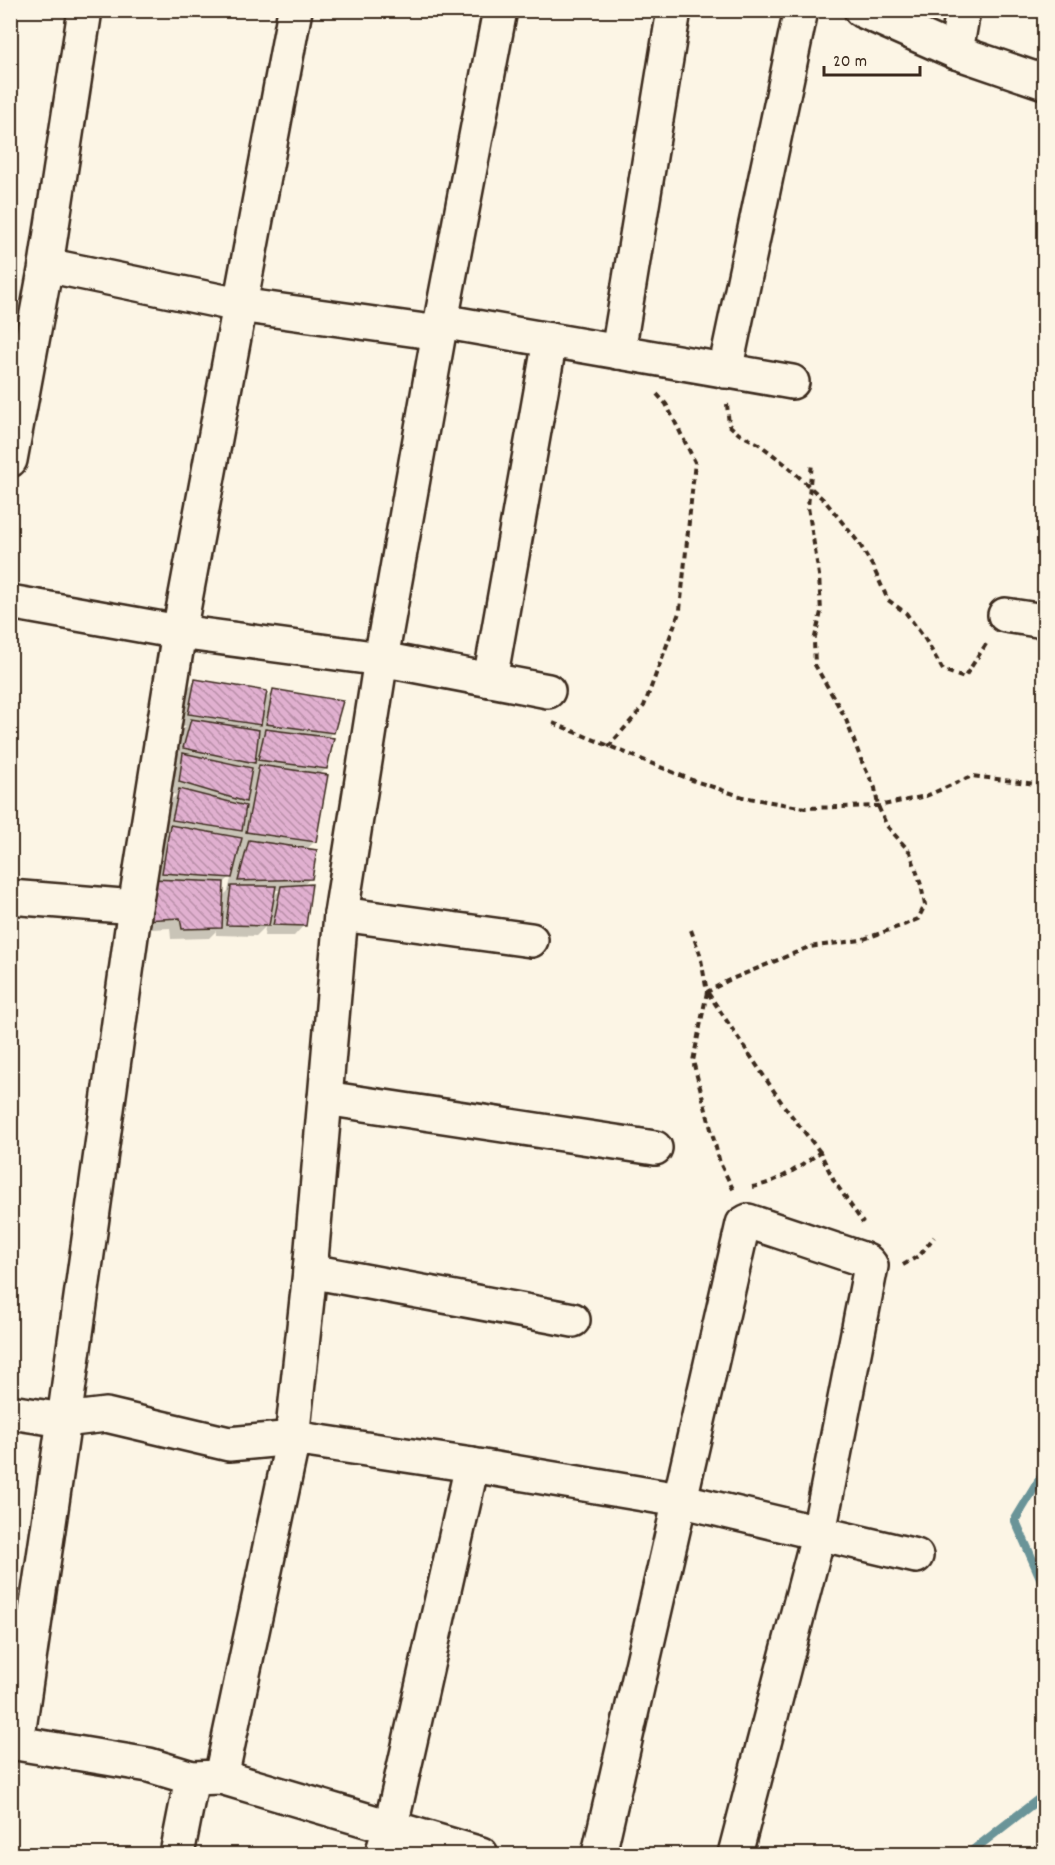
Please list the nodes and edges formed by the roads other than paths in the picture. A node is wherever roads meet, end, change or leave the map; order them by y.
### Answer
1 (85, 10) edge
2 (295, 10) edge
3 (500, 10) edge
4 (674, 10) edge
5 (801, 10) edge
6 (861, 10) edge
7 (963, 10) edge
8 (956, 52) junction
9 (1044, 82) edge
10 (46, 265) junction
11 (239, 305) junction
12 (440, 327) junction
13 (550, 340) junction
14 (618, 352) junction
15 (725, 371) junction
16 (792, 382) dead end
17 (10, 460) edge
18 (10, 602) edge
19 (1005, 615) road end
20 (1044, 621) edge
21 (179, 632) junction
22 (381, 659) junction
23 (490, 680) junction
24 (546, 705) road end
25 (10, 897) edge
26 (135, 907) junction
27 (341, 914) junction
28 (531, 940) dead end
29 (325, 1098) junction
30 (655, 1148) dead end
31 (310, 1271) junction
32 (573, 1320) dead end
33 (10, 1412) edge
34 (64, 1420) junction
35 (292, 1438) junction
36 (472, 1465) junction
37 (680, 1500) junction
38 (819, 1532) junction
39 (916, 1556) dead end
40 (14, 1742) edge
41 (206, 1777) junction
42 (386, 1840) edge
43 (177, 1854) edge
44 (481, 1854) edge
45 (599, 1854) edge
46 (735, 1854) edge

1 - 10 street
2 - 11 street
3 - 12 street
4 - 14 street
5 - 15 street
6 - 8 street
7 - 8 street
8 - 9 street
10 - 11 street
10 - 17 street
11 - 12 street
11 - 21 street
12 - 13 street
12 - 22 street
13 - 14 street
13 - 23 street
14 - 15 street
15 - 16 street
18 - 21 street
19 - 20 street
21 - 22 street
21 - 26 street
22 - 23 street
22 - 27 street
23 - 24 street
25 - 26 street
26 - 34 street
27 - 28 street
27 - 29 street
29 - 30 street
29 - 31 street
31 - 32 street
31 - 35 street
33 - 34 street
34 - 35 street
34 - 40 street
35 - 36 street
35 - 41 street
36 - 37 street
36 - 42 street
37 - 38 street
37 - 38 street
37 - 45 street
38 - 39 street
38 - 46 street
40 - 41 street
41 - 42 street
41 - 43 street
42 - 44 street

